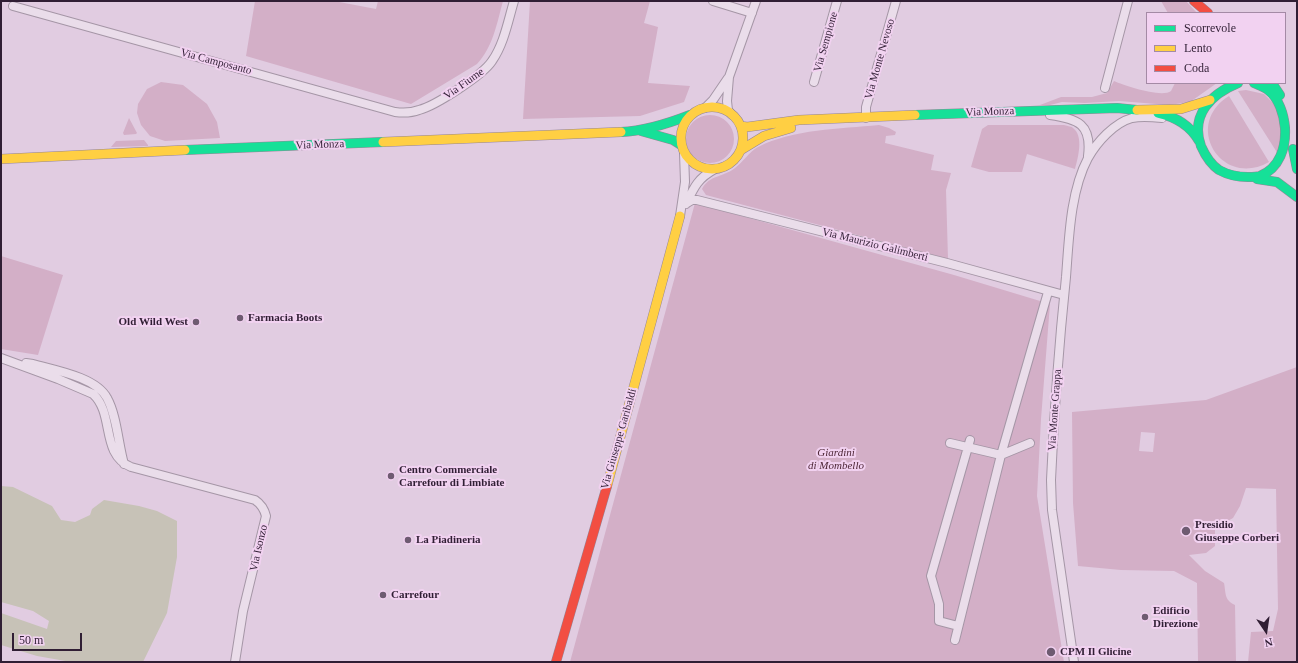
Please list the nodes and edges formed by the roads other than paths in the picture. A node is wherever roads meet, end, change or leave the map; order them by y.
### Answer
1 (514, 1) edge
2 (713, 1) edge
3 (756, 1) edge
4 (837, 1) edge
5 (896, 1) edge
6 (1128, 1) edge
7 (1194, 1) edge
8 (13, 6) dead end
9 (1207, 12) edge
10 (752, 13) junction
11 (728, 78) junction
12 (814, 82) dead end
13 (1234, 84) edge
14 (1262, 84) edge
15 (1273, 84) edge
16 (1105, 88) dead end
17 (1280, 95) junction
18 (1210, 100) junction
19 (704, 108) junction
20 (420, 110) joint
21 (1021, 110) junction
22 (1142, 110) junction
23 (732, 114) junction
24 (690, 115) junction
25 (1292, 115) dead end
26 (866, 118) junction
27 (838, 119) junction
28 (1177, 120) junction
29 (741, 126) junction
30 (639, 131) junction
31 (1202, 148) junction
32 (682, 149) junction
33 (741, 150) junction
34 (1, 159) edge
35 (1088, 159) junction
36 (715, 170) junction
37 (1297, 170) edge
38 (1250, 178) junction
39 (1297, 197) edge
40 (687, 203) junction
41 (680, 216) junction
42 (1048, 292) junction
43 (1064, 295) junction
44 (1, 358) edge
45 (950, 443) dead end
46 (1030, 443) dead end
47 (969, 444) junction
48 (1000, 455) junction
49 (958, 626) junction
50 (955, 640) dead end
51 (235, 662) edge
52 (556, 662) edge
53 (1074, 662) edge

1 - 20 street, Via Fiume
2 - 10 street
3 - 10 street
4 - 12 street, Via Sempione
5 - 26 street, Via Monte Nevoso
6 - 16 street
7 - 9 main road
8 - 20 street, Via Camposanto
10 - 11 street
11 - 19 street
11 - 23 street
13 - 18 main road
14 - 17 main road
15 - 17 main road
17 - 25 main road
18 - 22 main road, Via Monza
18 - 31 main road
19 - 23 main road
19 - 24 main road
21 - 22 main road, Via Monza
21 - 26 main road, Via Monza
21 - 35 street, Via Monte Grappa
22 - 28 main road, Via Monza
23 - 29 main road
24 - 30 main road, Via Monza
24 - 32 main road
26 - 27 main road, Via Monza
27 - 29 main road, Via Monza
27 - 33 main road, Via Monza
28 - 31 main road, Via Monza
28 - 35 street, Via Monte Grappa
29 - 33 main road
30 - 32 main road, Via Monza
30 - 34 main road, Via Monza
31 - 38 main road, Via Monza
32 - 36 main road
32 - 41 street, Via Giuseppe Garibaldi
33 - 36 main road
35 - 43 street, Via Monte Grappa
36 - 40 street, Via Giuseppe Garibaldi
37 - 38 main road
38 - 39 main road, Via Monza
40 - 41 street, Via Giuseppe Garibaldi
40 - 42 street, Via Maurizio Galimberti
41 - 52 main road, Via Giuseppe Garibaldi
42 - 43 street, Via Maurizio Galimberti
42 - 48 street
43 - 53 street, Via Monte Grappa
44 - 51 street, Via Isonzo
45 - 47 street
46 - 48 street
47 - 48 street
47 - 49 street
48 - 49 street
49 - 50 street

